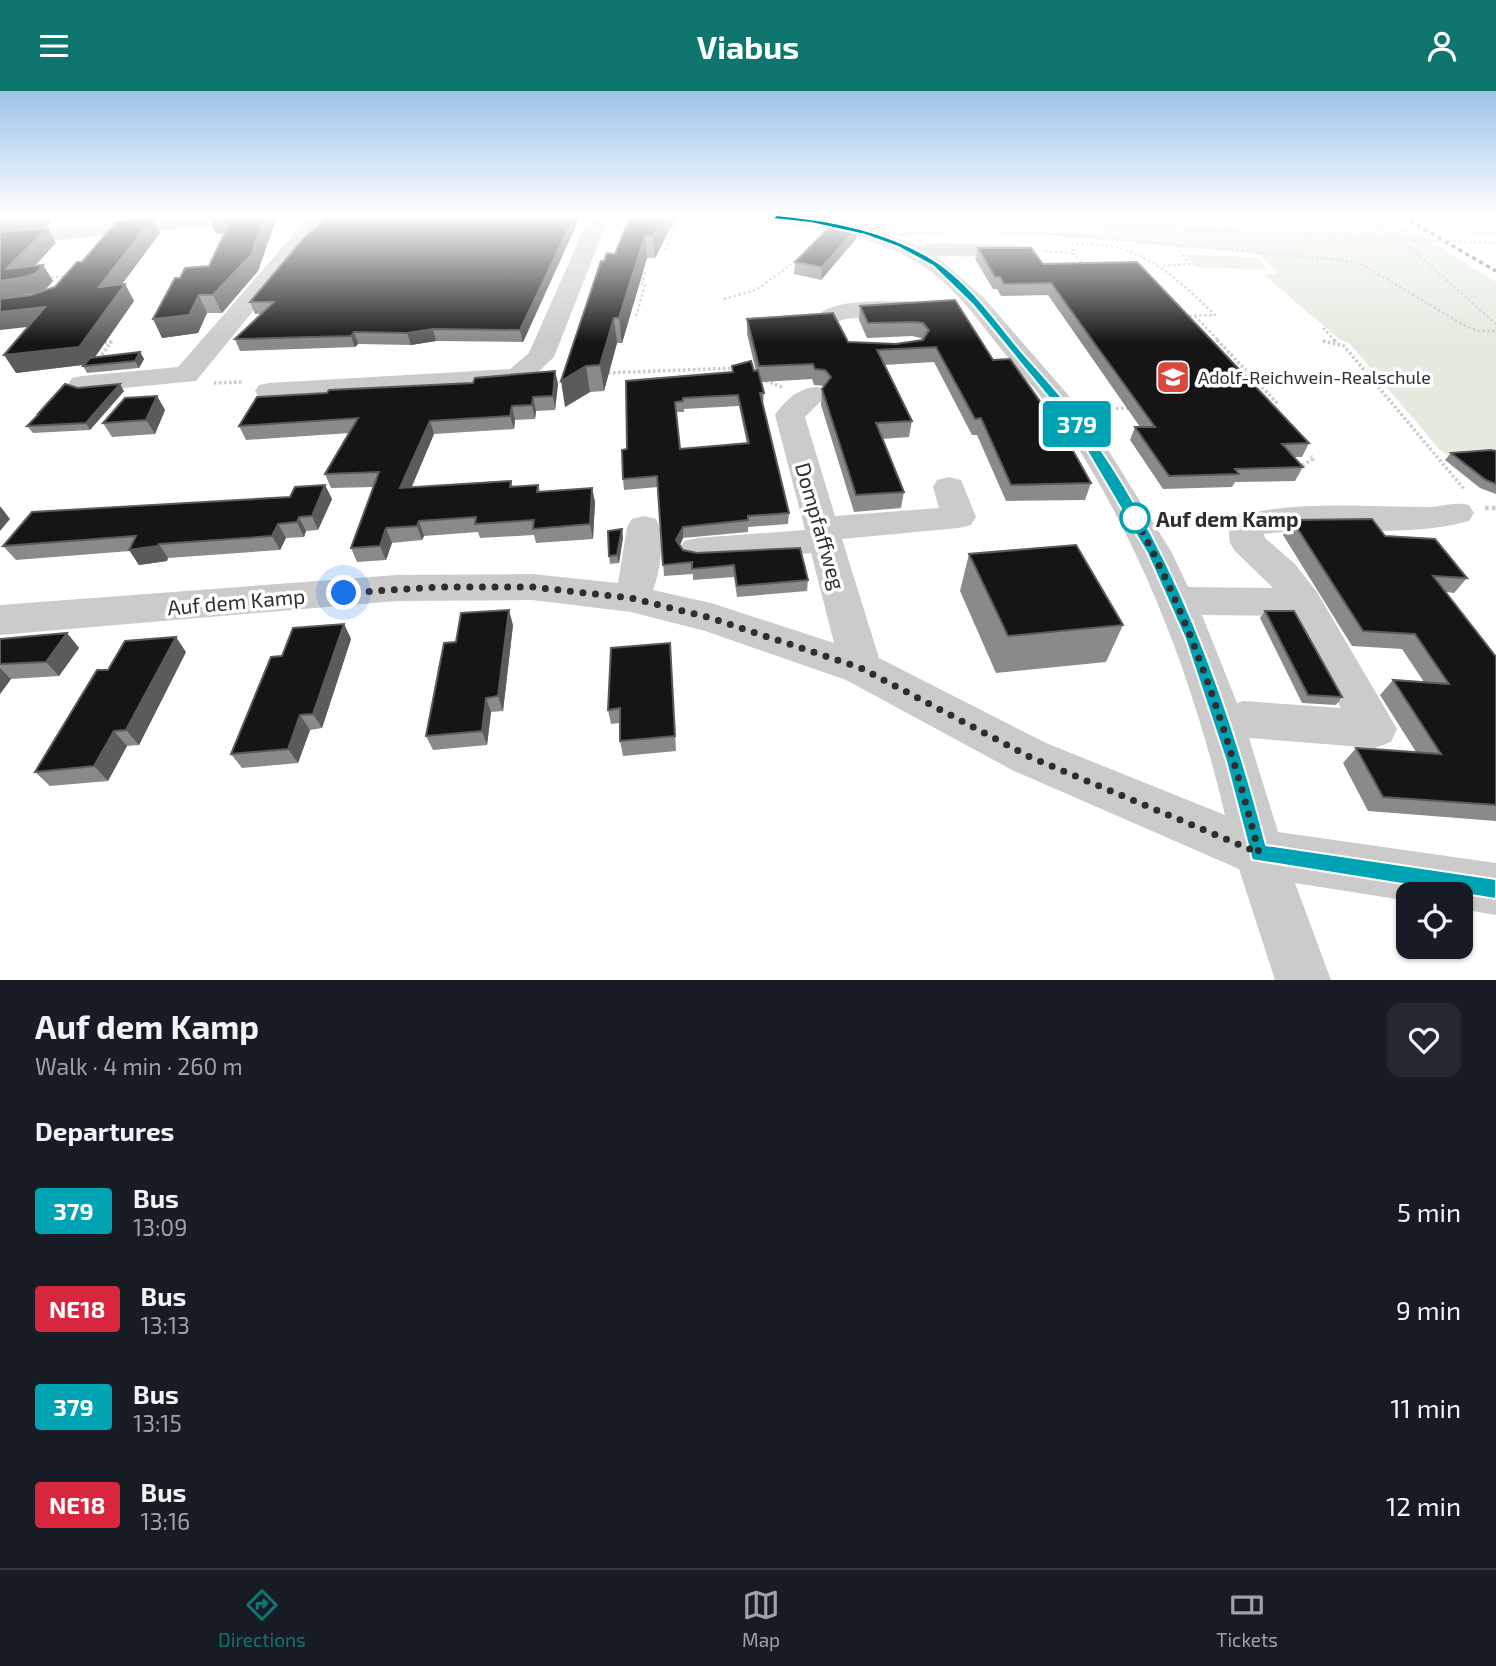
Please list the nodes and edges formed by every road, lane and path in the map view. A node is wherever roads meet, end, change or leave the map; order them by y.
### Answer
1 (85, 258) edge
2 (286, 258) edge
3 (583, 258) edge
4 (924, 258) edge
5 (1078, 258) edge
6 (1147, 258) edge
7 (1186, 258) edge
8 (1327, 258) edge
9 (1422, 258) edge
10 (797, 260) edge
11 (1163, 266) junction
12 (637, 267) edge
13 (1093, 274) edge
14 (74, 275) joint
15 (37, 279) edge
16 (724, 299) dead end
17 (953, 305) junction
18 (636, 316) dead end
19 (1184, 316) edge
20 (1195, 316) junction
21 (1496, 324) edge
22 (1323, 328) dead end
23 (1496, 331) edge
24 (851, 337) dead end
25 (1322, 341) dead end
26 (99, 343) edge
27 (1337, 343) junction
28 (740, 368) edge
29 (751, 373) edge
30 (590, 374) edge
31 (186, 375) junction
32 (82, 384) joint
33 (260, 386) joint
34 (814, 394) joint
35 (1264, 405) edge
36 (1139, 408) edge
37 (1093, 409) dead end
38 (1311, 456) edge
39 (1294, 470) edge
40 (949, 487) dead end
41 (1465, 505) joint
42 (644, 527) dead end
43 (823, 534) junction
44 (697, 550) edge
45 (631, 598) junction
46 (1176, 601) junction
47 (1303, 602) junction
48 (0, 620) edge
49 (861, 668) junction
50 (1243, 719) dead end
51 (1259, 853) junction
52 (1496, 889) edge
53 (1303, 980) edge

1 - 14 street
2 - 31 street
3 - 33 street
4 - 17 street
5 - 13 path
6 - 11 path
7 - 11 path
8 - 23 path
9 - 21 path
10 - 16 path
11 - 20 path
12 - 18 path
14 - 15 path
17 - 24 street
17 - 46 street
19 - 20 path
20 - 35 path
22 - 27 path
25 - 27 path
26 - 32 path
27 - 41 path
28 - 30 path
29 - 34 path
31 - 32 street
31 - 33 path
34 - 43 street, Dompfaffweg
36 - 37 path
38 - 39 path
40 - 43 street
41 - 47 street
42 - 45 street
43 - 44 street
43 - 49 street, Dompfaffweg
45 - 48 street, Auf dem Kamp
45 - 49 street, Auf dem Kamp
46 - 47 street
46 - 51 street
47 - 50 street
49 - 51 street, Auf dem Kamp
51 - 52 street, Auf dem Kamp
51 - 53 street

